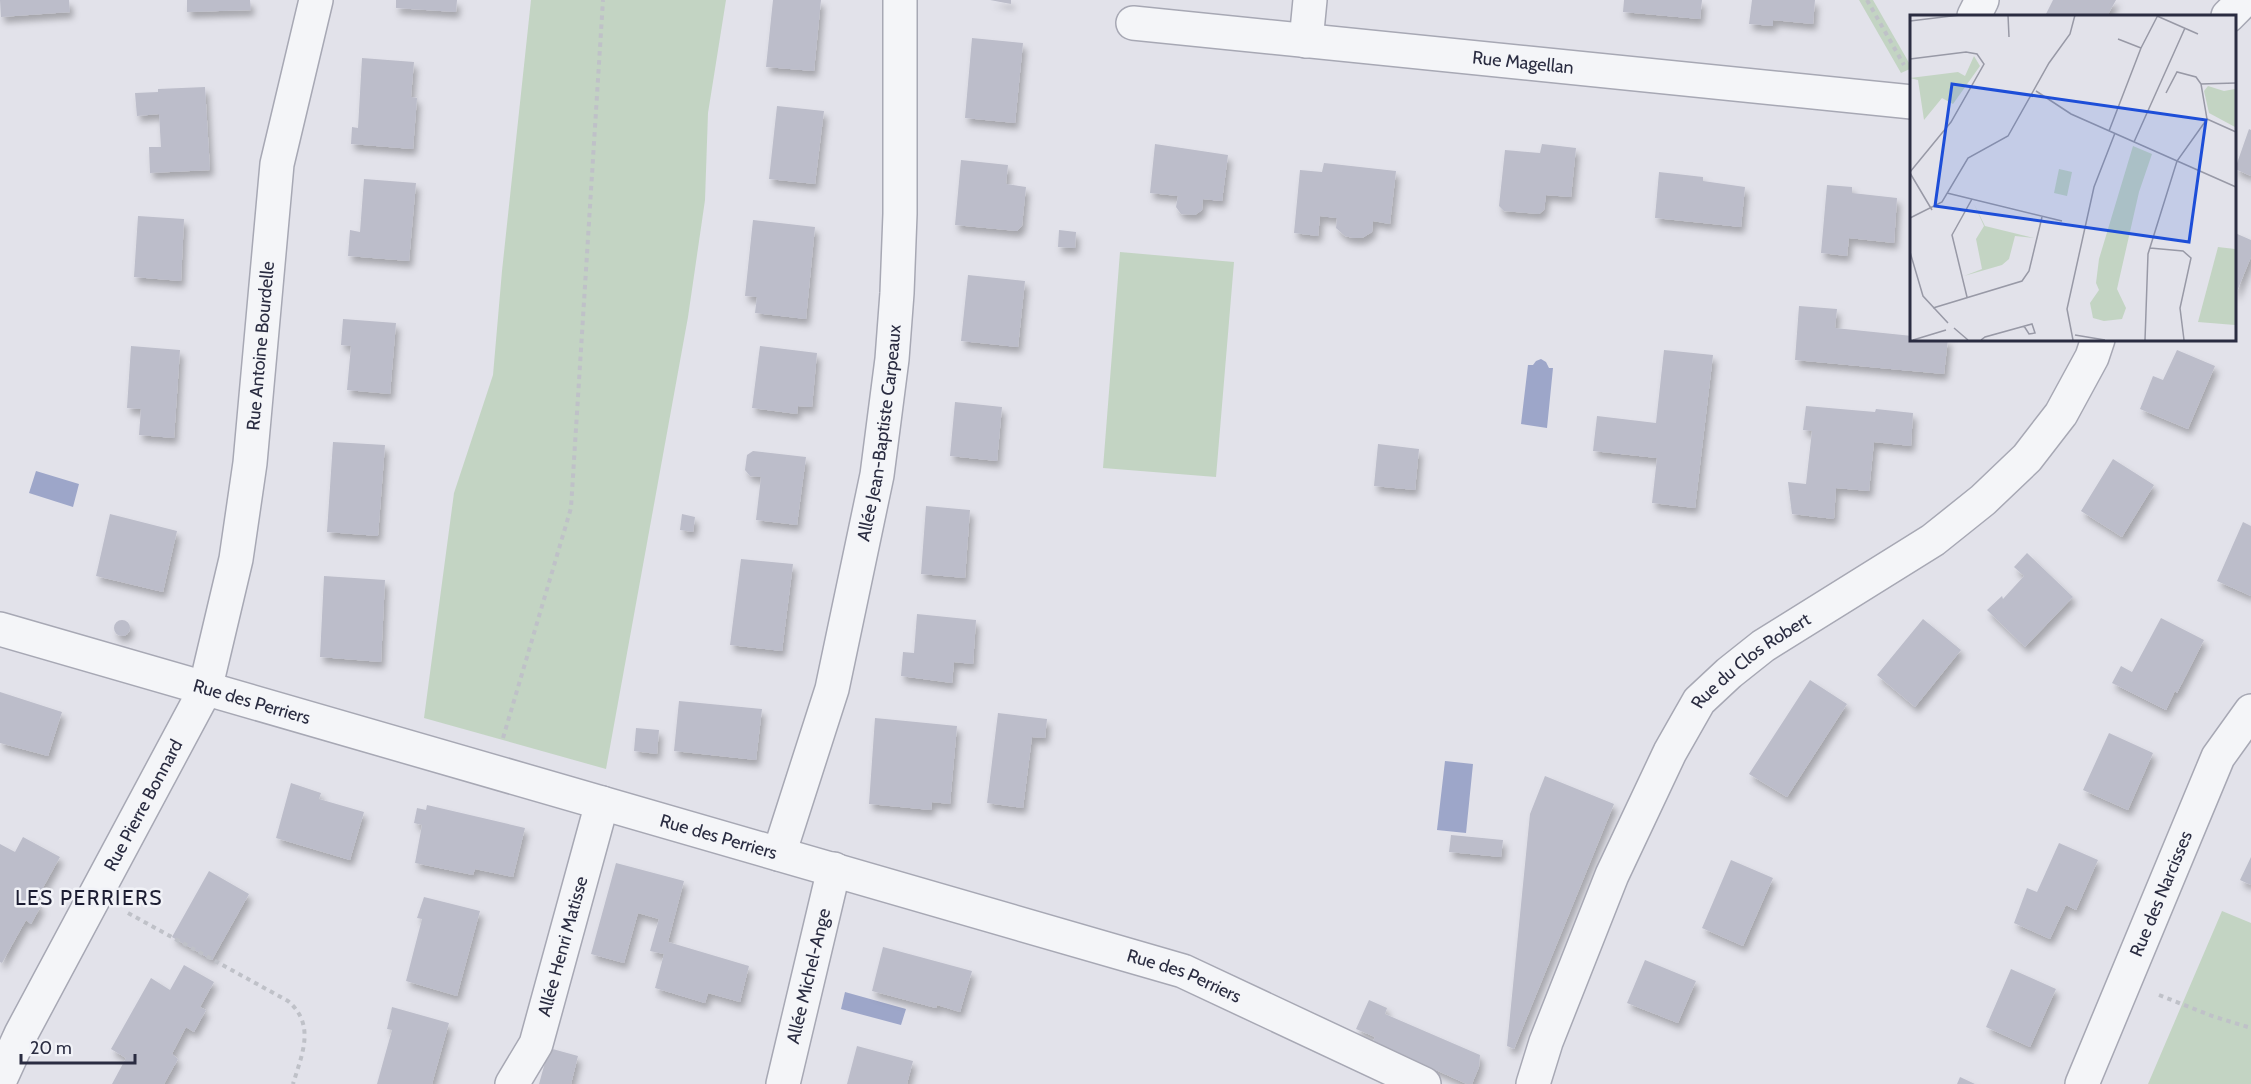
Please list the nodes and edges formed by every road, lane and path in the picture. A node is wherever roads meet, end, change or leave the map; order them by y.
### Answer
1 (316, 0) edge
2 (603, 0) edge
3 (900, 0) edge
4 (1310, 0) edge
5 (1867, 0) edge
6 (1982, 0) edge
7 (2244, 0) edge
8 (1974, 15) edge
9 (2229, 15) edge
10 (1133, 23) dead end
11 (1306, 41) junction
12 (1906, 69) dead end
13 (1910, 102) edge
14 (2098, 340) edge
15 (0, 629) edge
16 (205, 690) junction
17 (2251, 711) edge
18 (493, 772) junction
19 (602, 803) junction
20 (779, 854) junction
21 (834, 869) junction
22 (96, 895) junction
23 (2125, 981) junction
24 (2251, 1028) edge
25 (0, 1080) edge
26 (293, 1084) edge
27 (513, 1084) edge
28 (783, 1084) edge
29 (1424, 1084) edge
30 (1533, 1084) edge
31 (2082, 1084) edge

1 - 16 street, Rue Antoine Bourdelle
2 - 18 path
3 - 20 street, Allée Jean-Baptiste Carpeaux
4 - 11 street
5 - 12 path
6 - 8 street
7 - 9 street
10 - 11 street, Rue Magellan
11 - 13 street, Rue Magellan
14 - 30 street, Rue du Clos Robert
15 - 16 street, Rue des Perriers
16 - 18 street, Rue des Perriers
16 - 22 street, Rue Pierre Bonnard
17 - 23 street, Rue des Narcisses
18 - 19 street, Rue des Perriers
19 - 20 street, Rue des Perriers
19 - 27 street, Allée Henri Matisse
20 - 21 street, Rue des Perriers
21 - 28 street, Allée Michel-Ange
21 - 29 street, Rue des Perriers
22 - 25 street, Rue Pierre Bonnard
22 - 26 path
23 - 24 path
23 - 31 street, Rue des Narcisses

